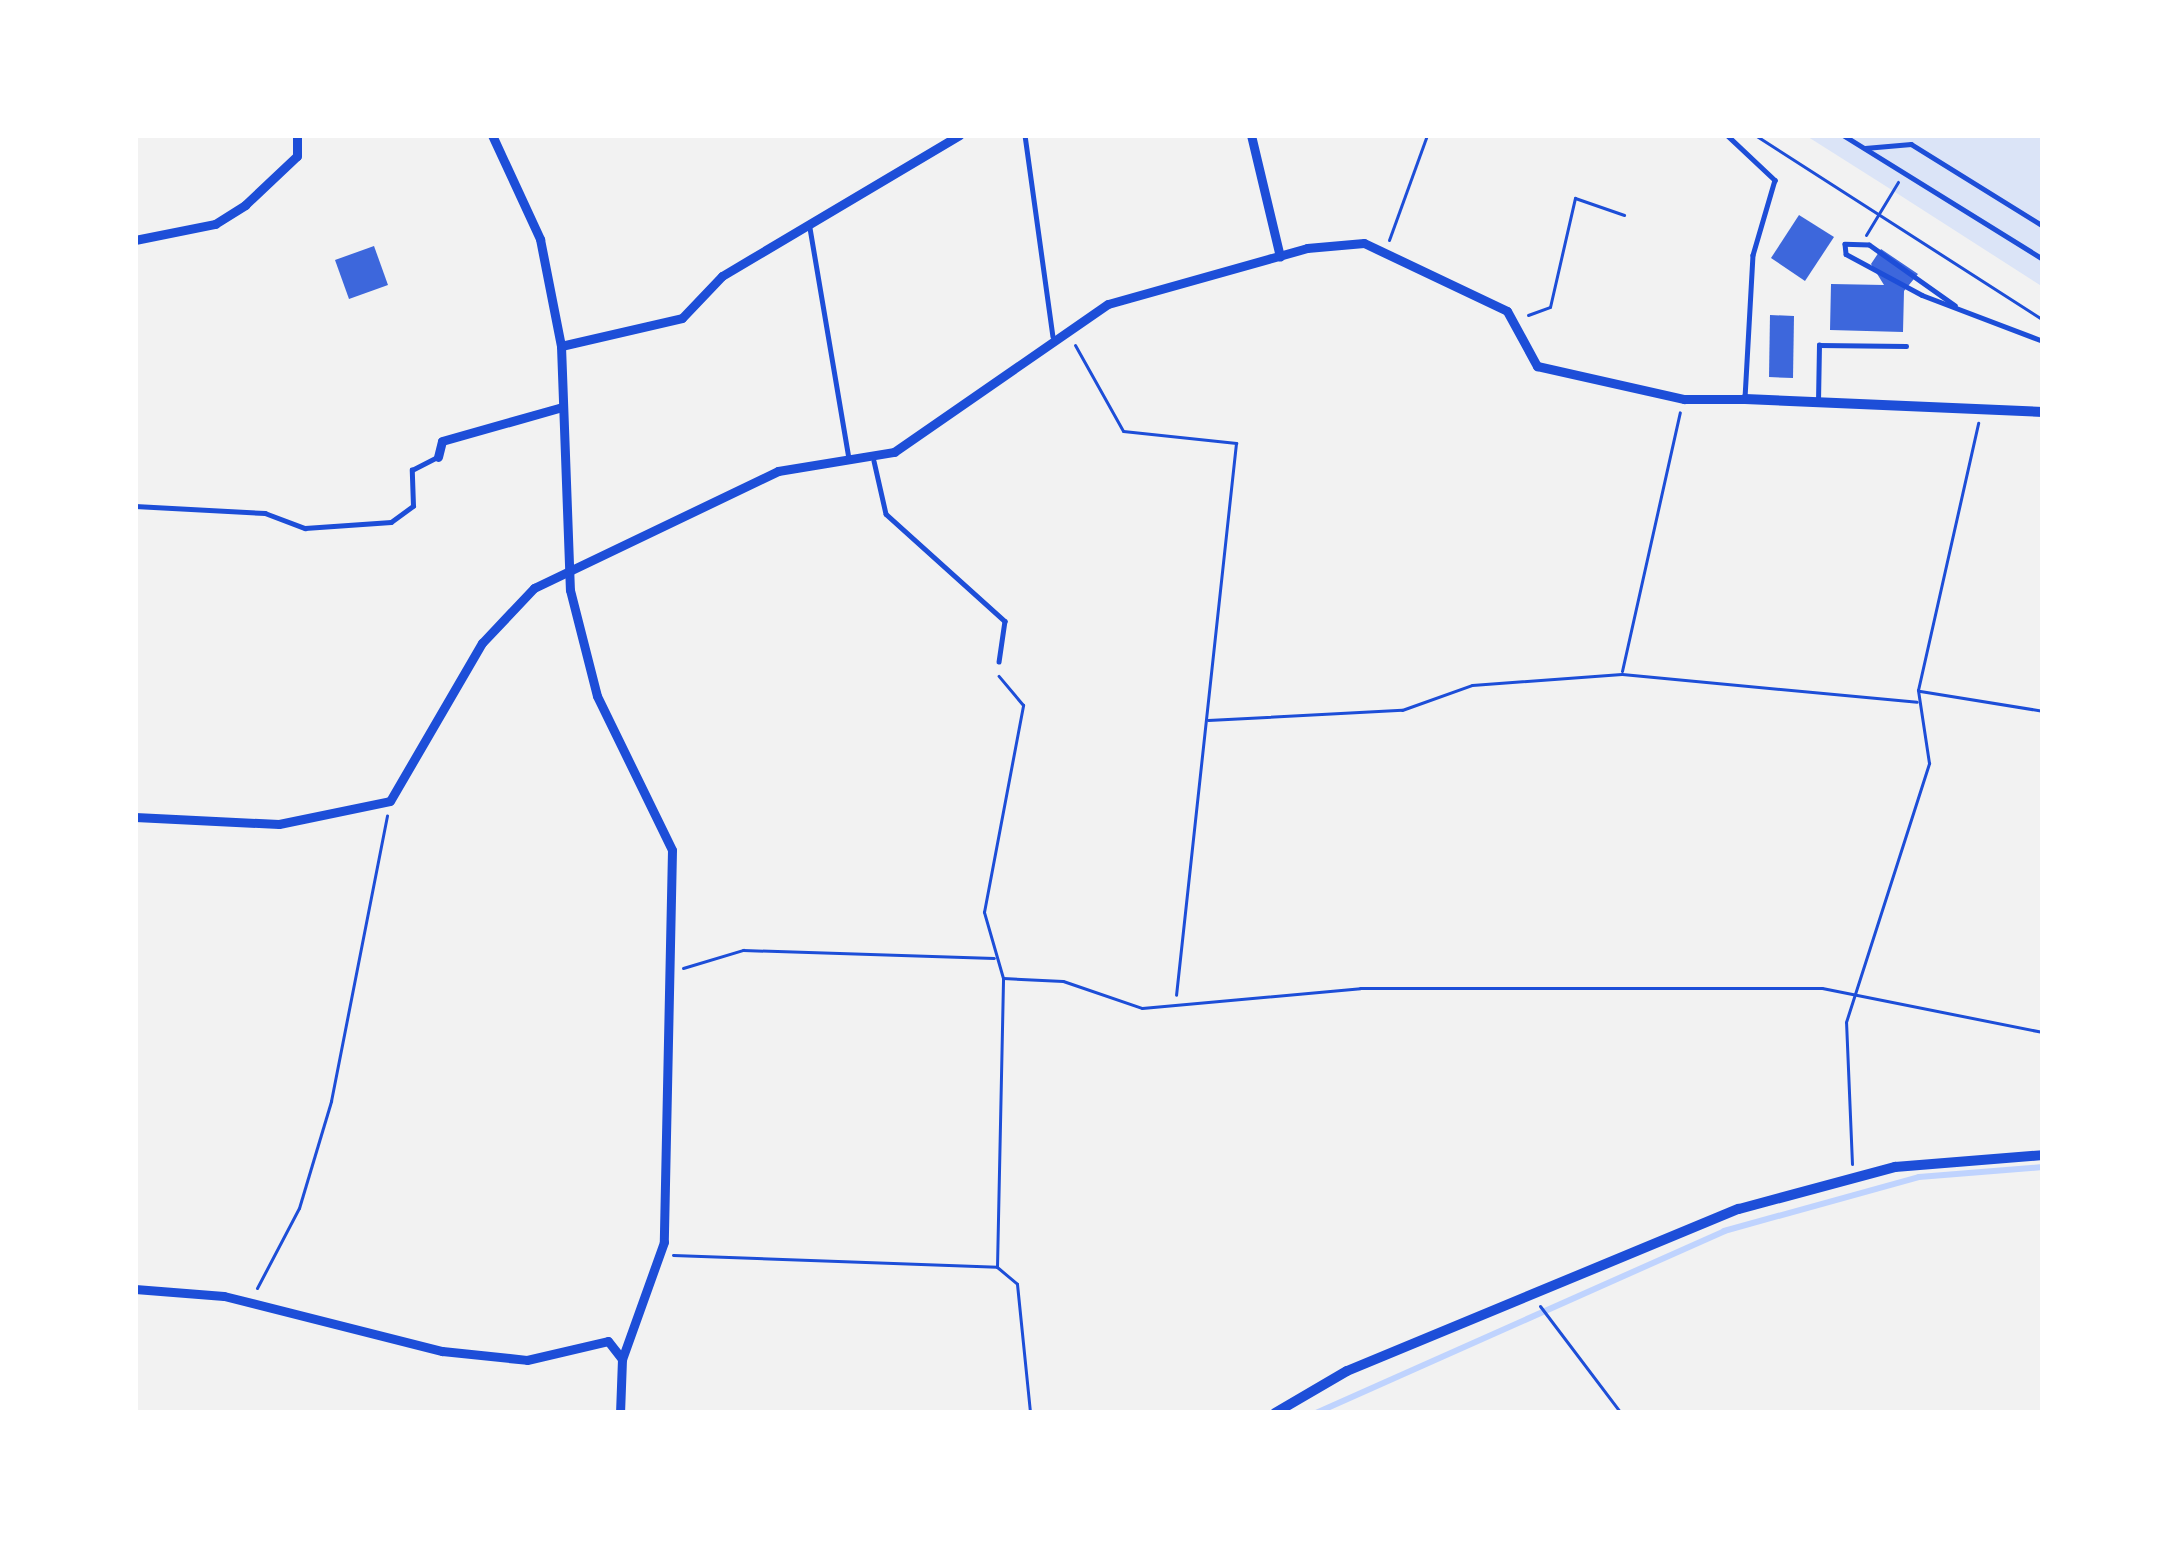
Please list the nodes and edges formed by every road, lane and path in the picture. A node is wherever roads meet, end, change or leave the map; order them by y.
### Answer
1 (297, 135) edge
2 (959, 135) edge
3 (1025, 135) edge
4 (1251, 135) edge
5 (1427, 135) edge
6 (1727, 135) edge
7 (1756, 135) edge
8 (1843, 135) edge
9 (494, 136) edge
10 (1865, 148) junction
11 (1894, 190) dead end
12 (1879, 214) junction
13 (1624, 215) dead end
14 (808, 223) junction
15 (2043, 226) edge
16 (135, 240) edge
17 (1862, 242) junction
18 (1382, 252) junction
19 (1280, 257) junction
20 (2043, 259) edge
21 (1954, 306) junction
22 (2043, 320) edge
23 (1515, 321) junction
24 (1065, 328) junction
25 (1053, 337) junction
26 (2043, 340) edge
27 (561, 346) junction
28 (1906, 346) dead end
29 (1684, 398) junction
30 (1745, 399) junction
31 (1818, 402) junction
32 (562, 407) junction
33 (1979, 410) junction
34 (2043, 412) edge
35 (438, 457) joint
36 (874, 461) junction
37 (849, 462) junction
38 (135, 506) edge
39 (569, 571) junction
40 (998, 662) joint
41 (1622, 674) junction
42 (1918, 691) junction
43 (1919, 702) junction
44 (2043, 711) edge
45 (1208, 720) junction
46 (390, 801) junction
47 (135, 817) edge
48 (995, 958) junction
49 (664, 974) junction
50 (1003, 978) junction
51 (1856, 995) junction
52 (1176, 998) junction
53 (2043, 1032) edge
54 (2043, 1156) edge
55 (1851, 1178) junction
56 (660, 1259) junction
57 (997, 1267) junction
58 (136, 1292) edge
59 (1532, 1295) junction
60 (248, 1303) junction
61 (622, 1359) junction
62 (620, 1413) edge
63 (1030, 1413) edge
64 (1275, 1413) edge
65 (1621, 1413) edge

1 - 16 street
2 - 14 street
3 - 25 lane
4 - 19 street
5 - 18 path
6 - 30 lane
7 - 12 path
8 - 10 lane
9 - 27 street
10 - 15 lane
10 - 20 lane
11 - 12 path
12 - 17 path
12 - 22 path
13 - 23 path
14 - 27 street
14 - 37 lane
17 - 21 lane
17 - 21 lane
18 - 19 street
18 - 23 street
19 - 24 street
21 - 26 lane
23 - 29 street
24 - 25 street
24 - 45 path
25 - 36 street
27 - 32 street
28 - 31 lane
29 - 30 street
29 - 41 path
30 - 31 street
31 - 33 street
32 - 35 street
32 - 39 street
33 - 34 street
33 - 42 path
35 - 38 lane
36 - 37 street
36 - 40 lane
37 - 39 street
39 - 46 street
39 - 49 street
40 - 48 path
41 - 43 path
41 - 45 path
42 - 43 path
42 - 44 path
43 - 51 path
45 - 52 path
46 - 47 street
46 - 60 path
48 - 49 path
48 - 50 path
49 - 56 street
50 - 52 path
50 - 57 path
51 - 52 path
51 - 53 path
51 - 55 path
54 - 55 street
55 - 59 street
56 - 57 path
56 - 61 street
57 - 63 path
58 - 60 street
59 - 64 street
59 - 65 path
60 - 61 street
61 - 62 street

